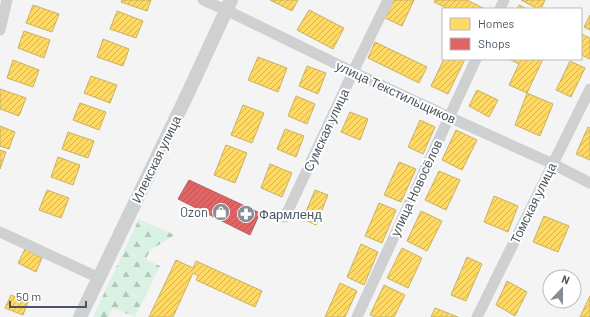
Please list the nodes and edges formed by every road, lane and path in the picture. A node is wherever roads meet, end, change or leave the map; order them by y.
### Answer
1 (7, 0) edge
2 (203, 0) edge
3 (388, 0) edge
4 (229, 5) edge
5 (0, 30) edge
6 (476, 60) edge
7 (353, 72) junction
8 (590, 89) edge
9 (449, 117) junction
10 (553, 164) junction
11 (590, 183) edge
12 (285, 217) dead end
13 (0, 232) edge
14 (99, 278) junction
15 (80, 317) edge
16 (357, 317) edge
17 (477, 317) edge

1 - 5 street
2 - 4 street, улица Текстильщиков
3 - 7 street, Сумская улица
4 - 7 street, улица Текстильщиков
4 - 14 street, Илекская улица
6 - 9 street, улица Новосёлов
7 - 9 street, улица Текстильщиков
7 - 12 street, Сумская улица
8 - 10 street, Томская улица
9 - 10 street, улица Текстильщиков
9 - 16 street, улица Новосёлов
10 - 11 street, улица Текстильщиков
10 - 17 street, Томская улица
13 - 14 street
14 - 15 street, Илекская улица

